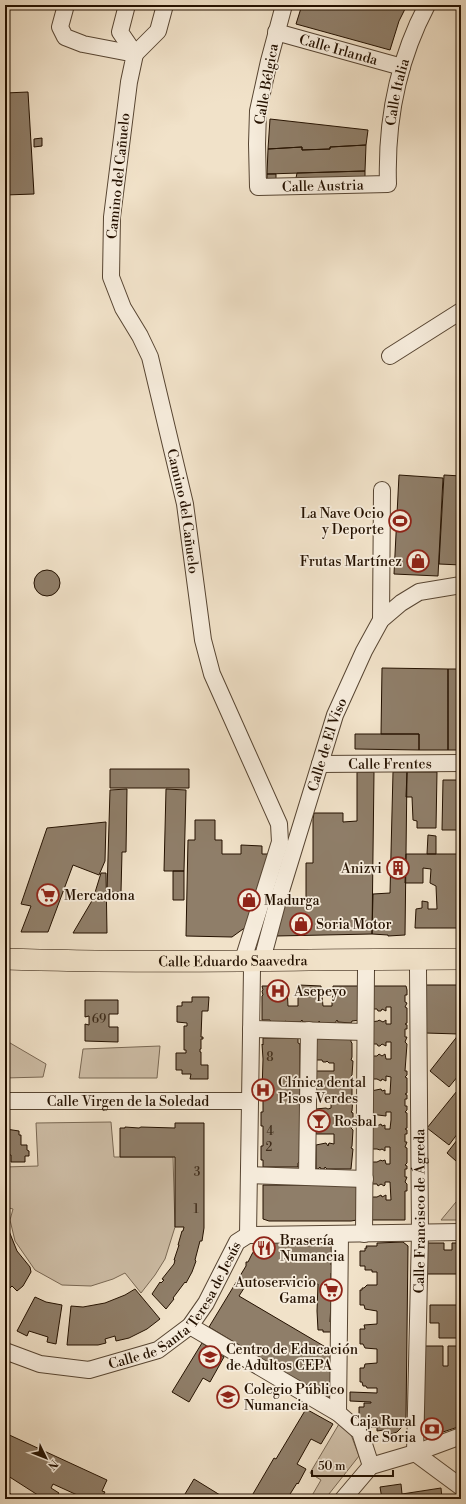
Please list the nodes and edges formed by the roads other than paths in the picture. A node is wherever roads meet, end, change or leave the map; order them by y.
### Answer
1 (66, 5) edge
2 (127, 5) edge
3 (165, 5) edge
4 (284, 5) edge
5 (427, 5) edge
6 (276, 32) junction
7 (135, 54) junction
8 (402, 67) junction
9 (388, 184) joint
10 (258, 187) joint
11 (461, 311) edge
12 (390, 356) dead end
13 (382, 490) dead end
14 (461, 585) edge
15 (381, 620) junction
16 (461, 763) edge
17 (320, 764) junction
18 (5, 959) edge
19 (461, 959) edge
20 (252, 963) junction
21 (5, 967) edge
22 (366, 969) junction
23 (461, 969) edge
24 (418, 970) junction
25 (251, 1029) junction
26 (309, 1030) junction
27 (365, 1032) junction
28 (5, 1101) edge
29 (250, 1101) junction
30 (249, 1174) junction
31 (307, 1177) junction
32 (365, 1179) junction
33 (461, 1232) edge
34 (420, 1233) junction
35 (248, 1234) junction
36 (340, 1234) junction
37 (364, 1234) junction
38 (190, 1326) junction
39 (5, 1351) edge
40 (338, 1413) junction
41 (461, 1436) edge
42 (415, 1453) junction
43 (371, 1466) junction
44 (461, 1487) edge
45 (343, 1499) edge

1 - 7 street
2 - 7 street
3 - 7 street
4 - 6 street, Calle Bélgica
5 - 8 street, Calle Italia
6 - 8 street, Calle Irlanda
6 - 10 street, Calle Bélgica
7 - 20 street, Camino del Cañuelo
8 - 9 street, Calle Italia
9 - 10 street, Calle Austria
11 - 12 street
13 - 15 street
14 - 15 street, Calle de El Viso
15 - 17 street, Calle de El Viso
16 - 17 street, Calle Frentes
17 - 20 street, Calle de El Viso
18 - 20 main road, Calle Eduardo Saavedra
19 - 20 main road, Calle Eduardo Saavedra
20 - 21 main road, Calle Eduardo Saavedra
20 - 22 main road, Calle Eduardo Saavedra
20 - 25 street
22 - 24 main road, Calle Eduardo Saavedra
22 - 27 street
23 - 24 main road, Calle Eduardo Saavedra
24 - 34 street, Calle Francisco de Ágreda
25 - 26 street
25 - 29 street
26 - 27 street
26 - 31 street
27 - 32 street
28 - 29 street, Calle Virgen de la Soledad
29 - 30 street
30 - 31 street
30 - 35 street
31 - 32 street
32 - 37 street
33 - 34 street, Calle de Santa Teresa de Jesús
34 - 37 street, Calle de Santa Teresa de Jesús
34 - 42 street, Calle Francisco de Ágreda
35 - 36 street, Calle de Santa Teresa de Jesús
35 - 38 street, Calle de Santa Teresa de Jesús
36 - 37 street, Calle de Santa Teresa de Jesús
36 - 40 street
38 - 39 street, Calle de Santa Teresa de Jesús
38 - 40 street
40 - 43 street
41 - 42 street
42 - 43 street
42 - 44 street
43 - 45 street

